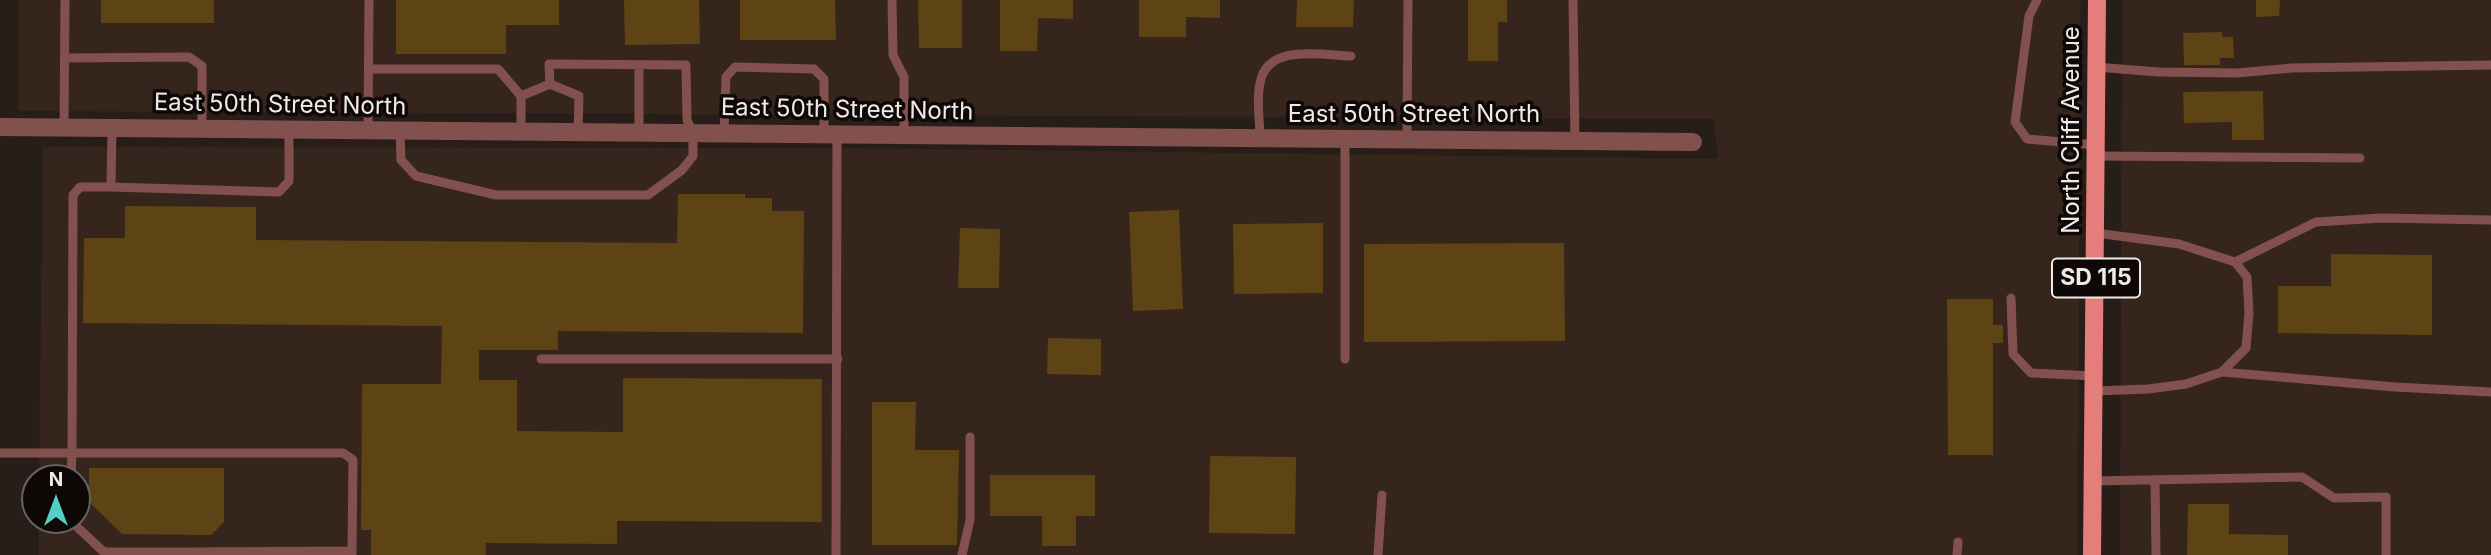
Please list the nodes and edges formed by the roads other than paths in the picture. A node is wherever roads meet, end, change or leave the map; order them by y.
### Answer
1 (65, 0) edge
2 (369, 0) edge
3 (892, 0) edge
4 (1408, 0) edge
5 (1573, 0) edge
6 (2037, 0) edge
7 (2097, 0) edge
8 (1352, 56) dead end
9 (65, 58) junction
10 (639, 65) junction
11 (2491, 65) edge
12 (2096, 67) junction
13 (369, 69) junction
14 (550, 85) junction
15 (521, 96) junction
16 (0, 127) edge
17 (64, 128) junction
18 (111, 128) junction
19 (202, 129) junction
20 (289, 130) junction
21 (368, 130) junction
22 (400, 130) junction
23 (521, 132) junction
24 (578, 132) junction
25 (639, 132) junction
26 (693, 133) junction
27 (724, 133) junction
28 (830, 134) junction
29 (904, 135) junction
30 (1260, 138) junction
31 (1345, 139) junction
32 (1407, 139) junction
33 (1575, 141) junction
34 (1693, 142) dead end
35 (2096, 150) junction
36 (2360, 158) dead end
37 (111, 187) junction
38 (2491, 220) edge
39 (2096, 233) junction
40 (2235, 261) junction
41 (2011, 298) dead end
42 (541, 359) dead end
43 (838, 359) junction
44 (1345, 359) dead end
45 (2222, 372) junction
46 (2095, 383) junction
47 (2491, 392) edge
48 (970, 437) dead end
49 (0, 453) edge
50 (72, 453) junction
51 (72, 464) edge
52 (2155, 480) junction
53 (2093, 481) junction
54 (1382, 495) dead end
55 (85, 534) edge
56 (1958, 542) dead end
57 (189, 553) edge
58 (352, 553) edge
59 (836, 555) edge
60 (962, 555) edge
61 (1378, 555) edge
62 (1957, 555) edge
63 (2092, 555) edge
64 (2156, 555) edge
65 (2386, 555) edge

1 - 9 lane
2 - 13 lane
3 - 29 lane
4 - 32 lane
5 - 33 lane
6 - 35 lane
7 - 12 main road, North Cliff Avenue / SD 115
8 - 30 lane
9 - 17 lane
9 - 19 lane
10 - 14 lane
10 - 25 lane
10 - 26 lane
11 - 12 lane
12 - 35 main road, North Cliff Avenue / SD 115
13 - 15 lane
13 - 21 lane
14 - 15 lane
14 - 24 lane
15 - 23 lane
16 - 17 street, East 50th Street North
17 - 18 street, East 50th Street North
18 - 19 street, East 50th Street North
18 - 37 lane
19 - 20 street, East 50th Street North
20 - 21 street, East 50th Street North
20 - 37 lane
21 - 22 street, East 50th Street North
22 - 23 street, East 50th Street North
22 - 26 lane
23 - 24 street, East 50th Street North
24 - 25 street, East 50th Street North
25 - 26 street, East 50th Street North
26 - 27 street, East 50th Street North
27 - 28 street, East 50th Street North
27 - 28 lane
28 - 29 street, East 50th Street North
28 - 43 lane
29 - 30 street, East 50th Street North
30 - 31 street, East 50th Street North
31 - 32 street, East 50th Street North
31 - 44 lane
32 - 33 street, East 50th Street North
33 - 34 street, East 50th Street North
35 - 36 lane
35 - 39 main road, North Cliff Avenue / SD 115
37 - 50 lane
38 - 40 lane
39 - 40 lane
39 - 46 main road, North Cliff Avenue / SD 115
40 - 45 lane
41 - 46 lane
42 - 43 lane
43 - 59 lane
45 - 46 lane
45 - 47 lane
46 - 53 main road, North Cliff Avenue / SD 115
48 - 60 lane
49 - 50 lane
50 - 51 lane
50 - 58 lane
52 - 53 lane
52 - 64 lane
52 - 65 lane
53 - 63 main road, North Cliff Avenue / SD 115
54 - 61 lane
55 - 57 lane
56 - 62 lane
57 - 58 lane

